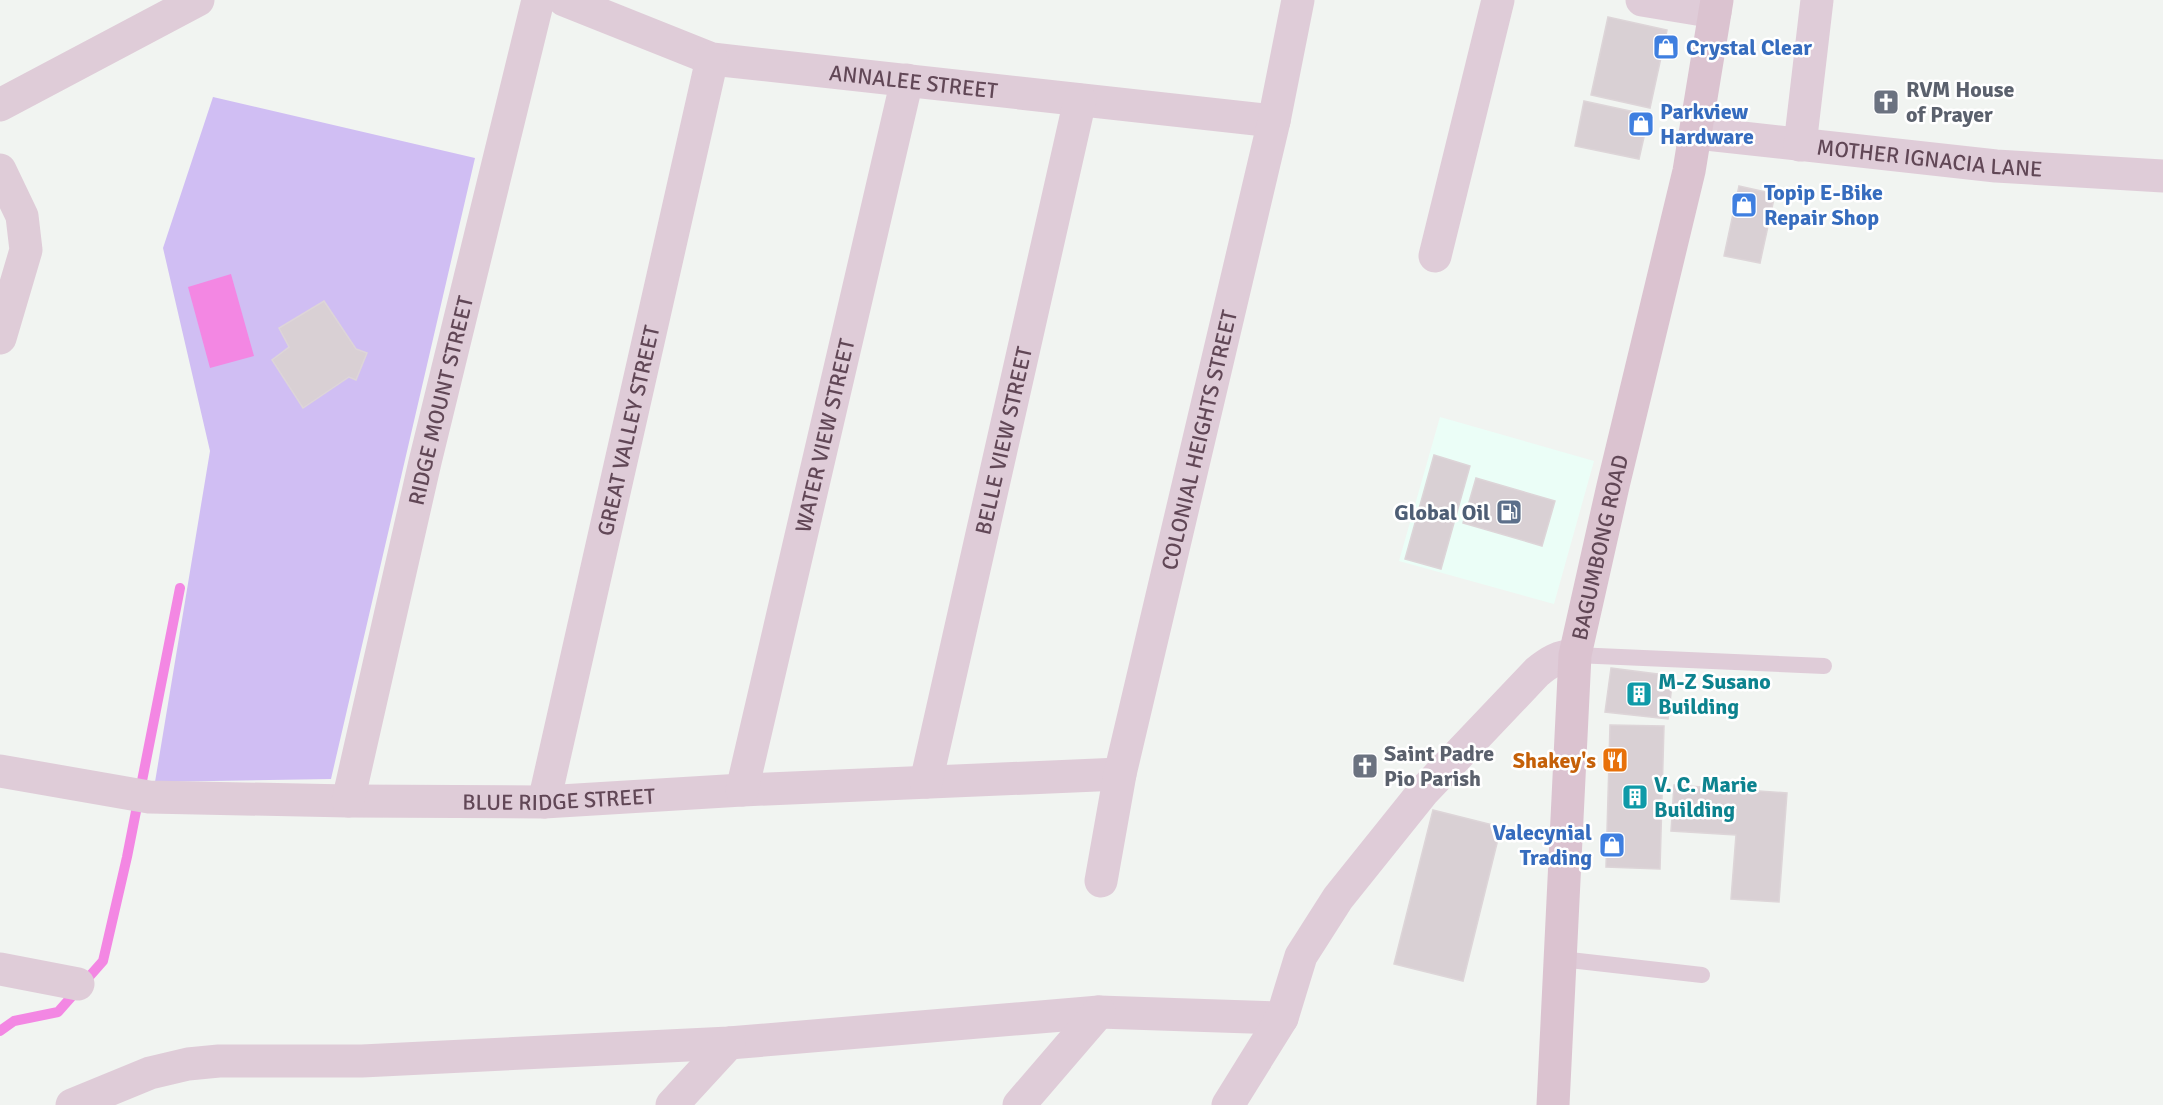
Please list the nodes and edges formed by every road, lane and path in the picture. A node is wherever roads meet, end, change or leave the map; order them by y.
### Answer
1 (198, 0) edge
2 (538, 0) edge
3 (564, 0) edge
4 (1298, 0) edge
5 (1498, 0) edge
6 (1642, 0) edge
7 (1817, 0) edge
8 (1716, 6) edge
9 (712, 59) junction
10 (907, 80) junction
11 (1080, 100) junction
12 (0, 105) edge
13 (1274, 121) junction
14 (1696, 133) junction
15 (1800, 145) junction
16 (0, 170) edge
17 (2163, 176) edge
18 (1435, 256) dead end
19 (0, 338) edge
20 (1575, 656) junction
21 (1824, 666) dead end
22 (0, 771) edge
23 (1120, 774) junction
24 (926, 782) junction
25 (742, 790) junction
26 (348, 801) junction
27 (544, 802) junction
28 (1101, 881) dead end
29 (1562, 958) junction
30 (0, 969) edge
31 (1702, 975) dead end
32 (78, 984) dead end
33 (1099, 1012) junction
34 (1281, 1018) junction
35 (729, 1043) junction
36 (72, 1105) edge
37 (672, 1105) edge
38 (1018, 1105) edge
39 (1228, 1105) edge
40 (1553, 1105) edge

1 - 12 street
2 - 26 street, RIDGE MOUNT STREET
3 - 9 street, ANNALEE STREET
4 - 13 street, COLONIAL HEIGHTS STREET
5 - 18 street
6 - 8 street
7 - 15 street
8 - 14 main road, BAGUMBONG ROAD
9 - 10 street, ANNALEE STREET
9 - 27 street, GREAT VALLEY STREET
10 - 11 street, ANNALEE STREET
10 - 25 street, WATER VIEW STREET
11 - 13 street, ANNALEE STREET
11 - 24 street, BELLE VIEW STREET
13 - 23 street, COLONIAL HEIGHTS STREET
14 - 15 street, MOTHER IGNACIA LANE
14 - 20 main road, BAGUMBONG ROAD
15 - 17 street, MOTHER IGNACIA LANE
16 - 19 street
20 - 21 lane
20 - 29 main road, BAGUMBONG ROAD
20 - 34 street
22 - 26 street, BLUE RIDGE STREET
23 - 24 street, BLUE RIDGE STREET
23 - 28 street, COLONIAL HEIGHTS STREET
24 - 25 street, BLUE RIDGE STREET
25 - 27 street, BLUE RIDGE STREET
26 - 27 street, BLUE RIDGE STREET
29 - 31 lane
29 - 40 main road, BAGUMBONG ROAD
30 - 32 street
33 - 34 street
33 - 35 street
33 - 38 street
34 - 39 street
35 - 36 street
35 - 37 street

